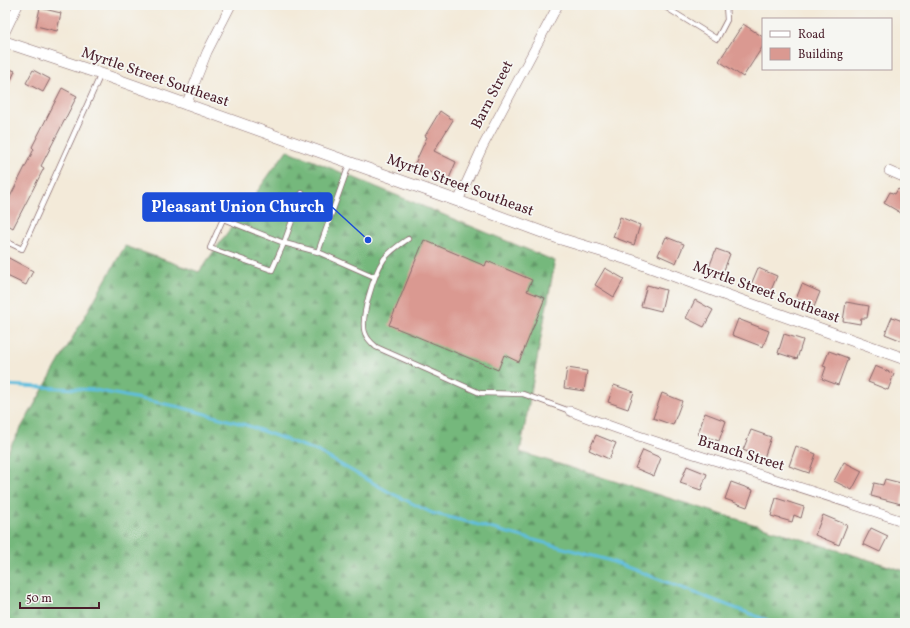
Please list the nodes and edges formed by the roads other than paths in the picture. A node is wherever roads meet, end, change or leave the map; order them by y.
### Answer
1 (18, 5) edge
2 (230, 5) edge
3 (558, 5) edge
4 (662, 5) edge
5 (726, 5) edge
6 (5, 32) edge
7 (5, 42) edge
8 (101, 74) junction
9 (186, 105) junction
10 (350, 162) junction
11 (889, 171) dead end
12 (905, 178) edge
13 (302, 193) dead end
14 (458, 201) junction
15 (408, 239) dead end
16 (5, 241) edge
17 (284, 243) junction
18 (318, 252) junction
19 (375, 277) junction
20 (905, 359) edge
21 (570, 411) joint
22 (905, 522) edge

1 - 6 street
2 - 9 street
3 - 14 street, Barn Street
4 - 5 lane
7 - 8 street, Myrtle Street Southeast
8 - 9 street, Myrtle Street Southeast
8 - 16 lane
9 - 10 street, Myrtle Street Southeast
10 - 14 street, Myrtle Street Southeast
10 - 18 lane
11 - 12 street
13 - 17 lane
14 - 20 street, Myrtle Street Southeast
15 - 19 lane
17 - 17 lane
17 - 18 lane
18 - 19 lane
19 - 21 lane
21 - 22 street, Branch Street

